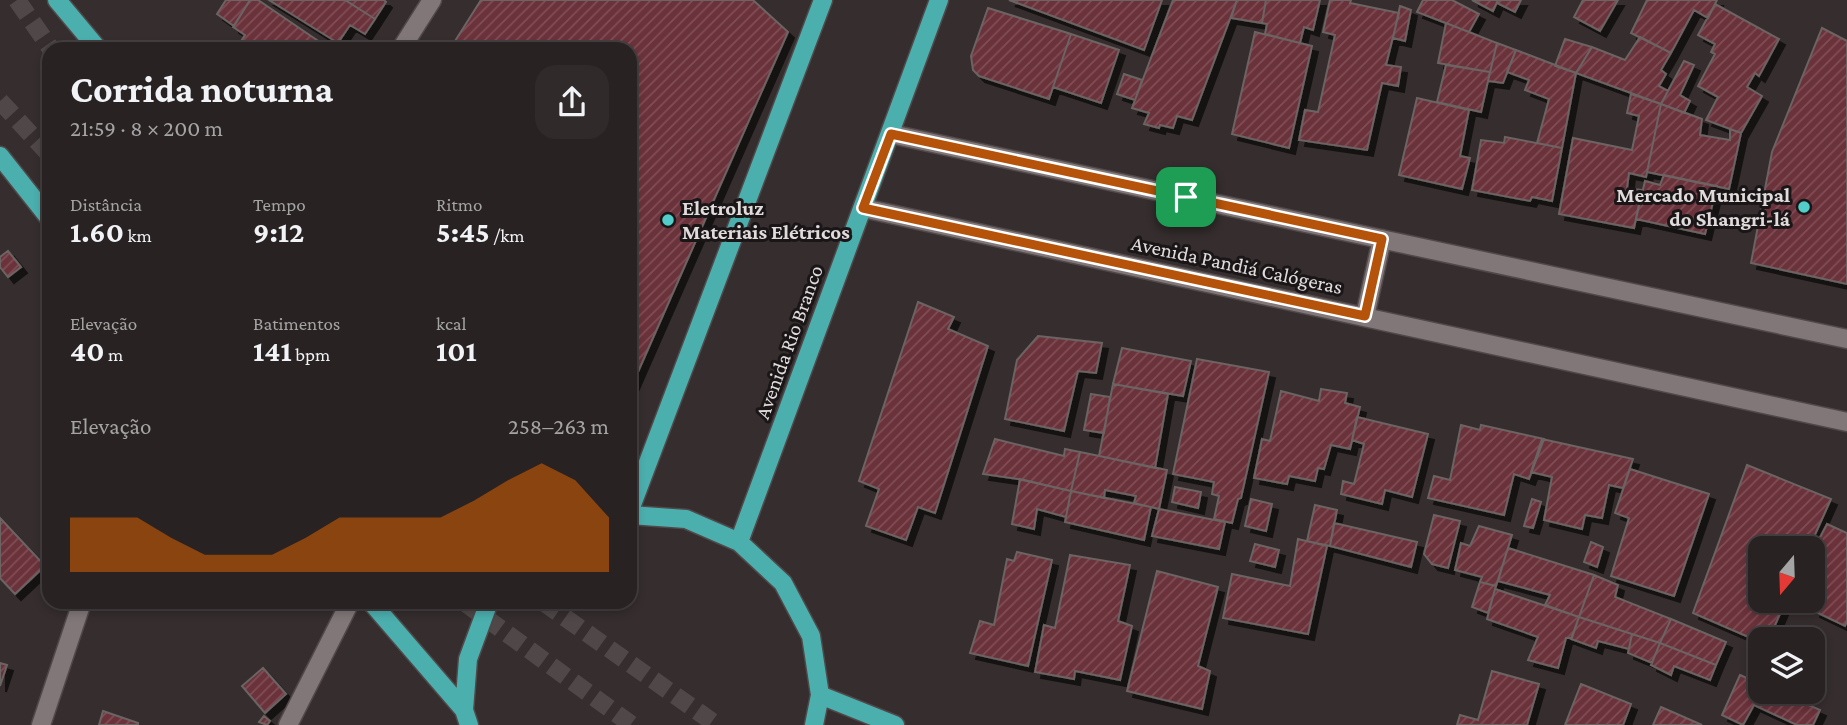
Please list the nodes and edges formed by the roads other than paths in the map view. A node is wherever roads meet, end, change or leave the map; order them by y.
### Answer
1 (57, 0) edge
2 (432, 0) edge
3 (823, 0) edge
4 (939, 0) edge
5 (92, 42) edge
6 (405, 42) edge
7 (891, 134) junction
8 (0, 156) edge
9 (863, 208) junction
10 (42, 209) edge
11 (1382, 239) junction
12 (1365, 316) junction
13 (1847, 339) edge
14 (1847, 422) edge
15 (637, 493) edge
16 (637, 513) edge
17 (739, 542) junction
18 (80, 609) edge
19 (346, 609) edge
20 (377, 609) edge
21 (486, 609) edge
22 (820, 695) junction
23 (467, 717) edge
24 (41, 725) edge
25 (288, 725) edge
26 (814, 725) edge
27 (895, 725) edge

1 - 5 main road
2 - 6 street
3 - 15 main road
4 - 7 main road, Avenida Rio Branco
7 - 9 main road, Avenida Rio Branco
7 - 11 street
8 - 10 main road
9 - 12 street, Avenida Pandiá Calógeras
9 - 17 main road, Avenida Rio Branco
11 - 12 street
11 - 13 street
12 - 14 street, Avenida Pandiá Calógeras
16 - 17 main road
17 - 22 main road
18 - 24 street
19 - 25 street
20 - 23 main road
21 - 23 main road
22 - 26 main road
22 - 27 main road

